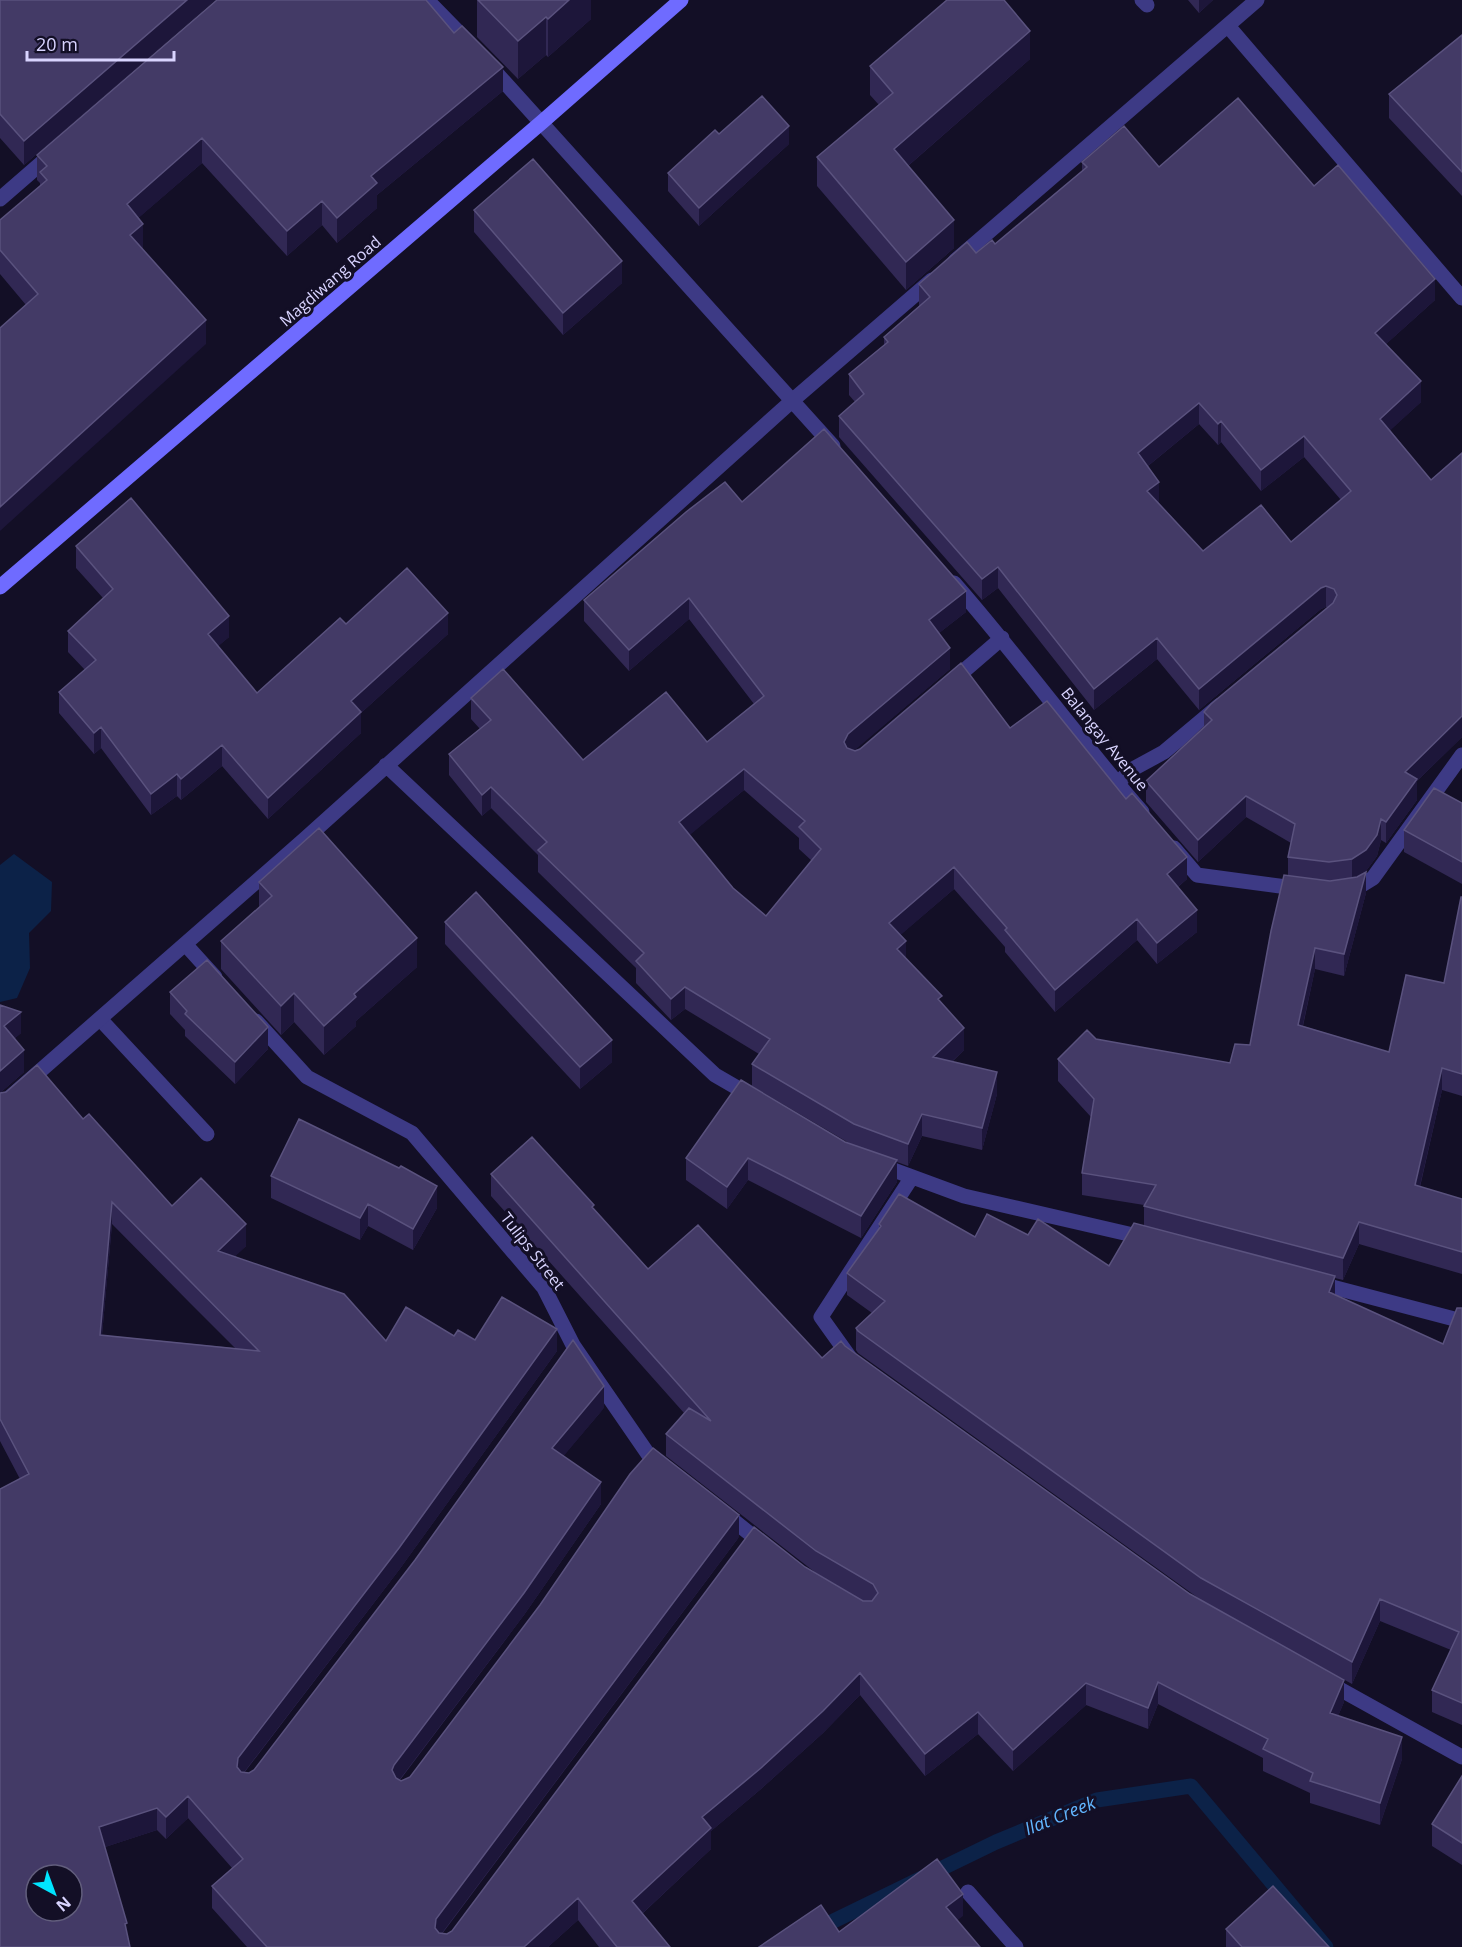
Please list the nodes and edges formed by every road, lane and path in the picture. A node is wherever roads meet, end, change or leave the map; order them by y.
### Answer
1 (427, 0) edge
2 (681, 0) edge
3 (1257, 0) edge
4 (1228, 26) junction
5 (542, 122) junction
6 (62, 145) edge
7 (0, 199) edge
8 (1462, 298) edge
9 (793, 400) junction
10 (839, 453) edge
11 (940, 567) edge
12 (0, 586) edge
13 (1002, 638) junction
14 (941, 690) edge
15 (1227, 699) edge
16 (1462, 755) edge
17 (386, 765) junction
18 (1117, 784) junction
19 (1318, 891) edge
20 (1338, 892) edge
21 (185, 944) junction
22 (223, 985) edge
23 (246, 1010) edge
24 (100, 1019) junction
25 (763, 1103) edge
26 (0, 1107) edge
27 (207, 1134) dead end
28 (871, 1162) edge
29 (912, 1177) junction
30 (1158, 1241) edge
31 (1297, 1278) edge
32 (1462, 1321) edge
33 (861, 1367) edge
34 (674, 1474) edge
35 (709, 1501) edge
36 (776, 1555) edge
37 (1318, 1676) edge
38 (1462, 1757) edge
39 (968, 1892) dead end
40 (1016, 1947) edge

1 - 5 street
2 - 5 main road, Magdiwang Road
3 - 4 street
4 - 8 street
4 - 9 street
5 - 9 street
5 - 12 main road, Magdiwang Road
6 - 7 street
9 - 10 street
9 - 17 street
11 - 13 street, Balangay Avenue
13 - 14 street
13 - 18 street, Balangay Avenue
15 - 18 street
16 - 20 street
17 - 21 street
17 - 25 street
18 - 19 street, Balangay Avenue
21 - 22 street
21 - 24 street
23 - 34 street, Tulips Street
24 - 26 street
24 - 27 street
28 - 29 street
29 - 30 street
29 - 33 street
31 - 32 street
35 - 36 street
37 - 38 street
39 - 40 street

